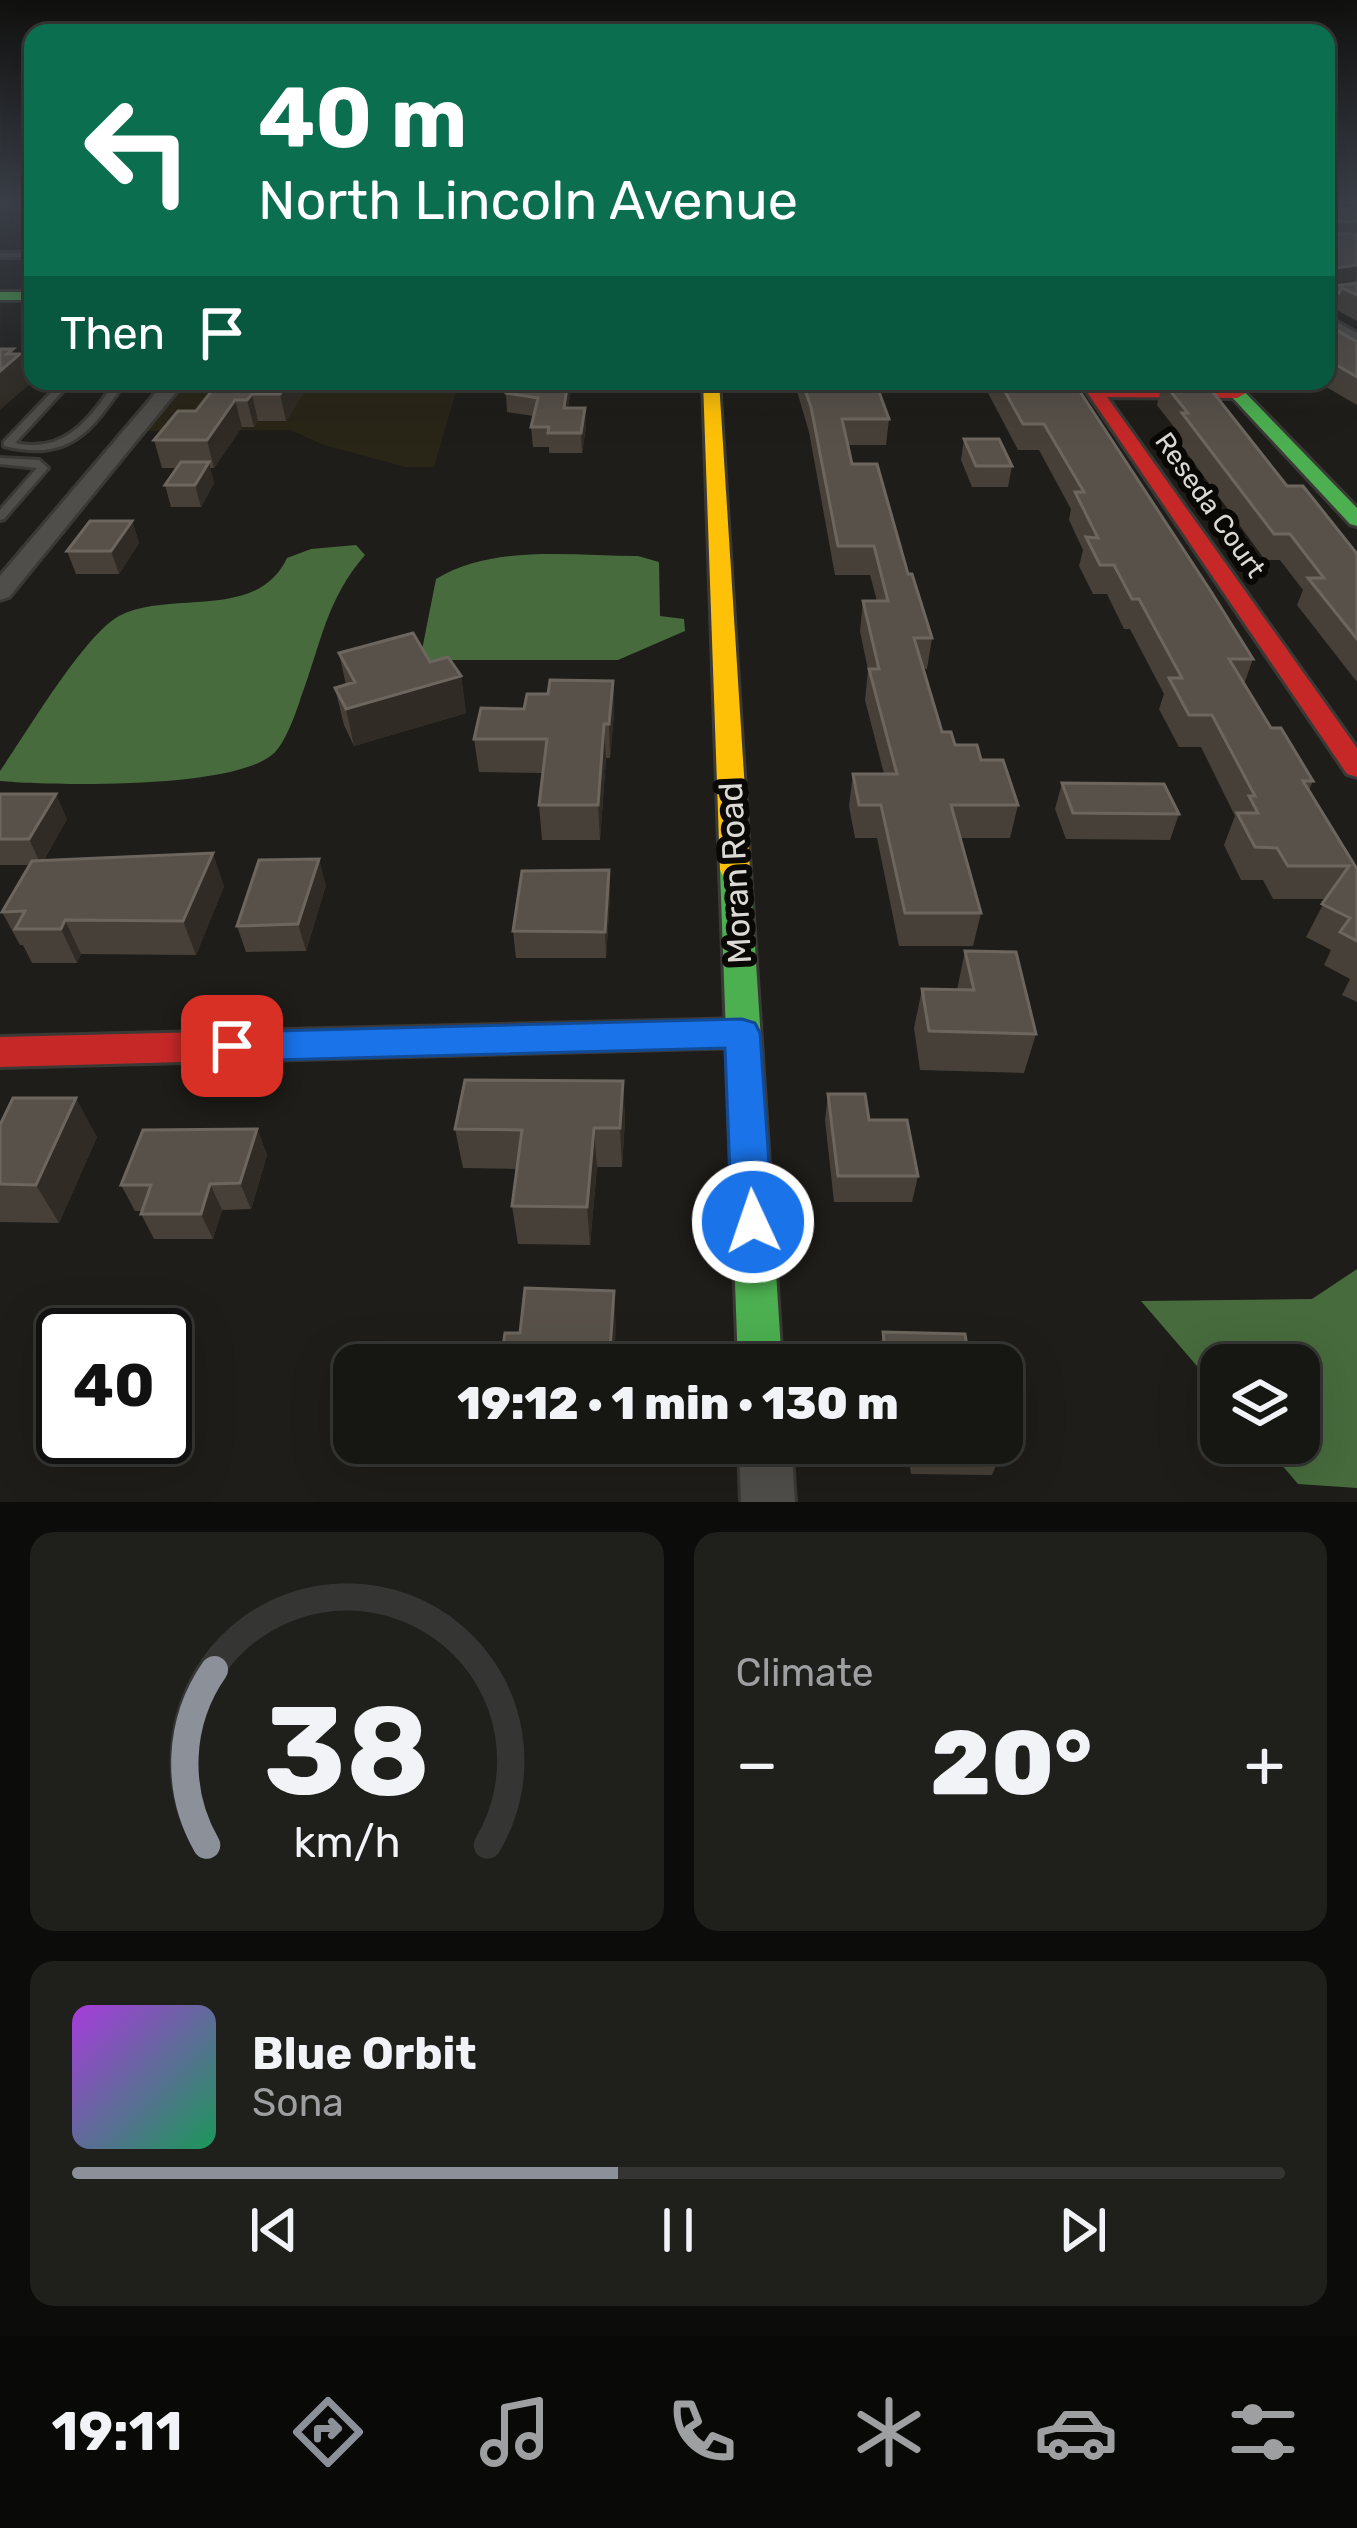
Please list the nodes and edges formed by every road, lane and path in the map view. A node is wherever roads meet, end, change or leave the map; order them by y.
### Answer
1 (59, 390) edge
2 (115, 390) edge
3 (168, 390) edge
4 (711, 390) edge
5 (1136, 390) edge
6 (1244, 390) edge
7 (1248, 390) edge
8 (1302, 422) dead end
9 (0, 461) edge
10 (0, 518) edge
11 (1357, 520) edge
12 (0, 592) edge
13 (1357, 768) edge
14 (742, 1033) junction
15 (0, 1052) edge
16 (759, 1344) edge
17 (765, 1464) edge
18 (768, 1502) edge

1 - 2 lane
3 - 12 street
4 - 14 street, Moran Road
5 - 13 street, Reseda Court
6 - 11 street
7 - 8 street
9 - 10 lane
14 - 15 street
14 - 16 street, Moran Road
17 - 18 street

